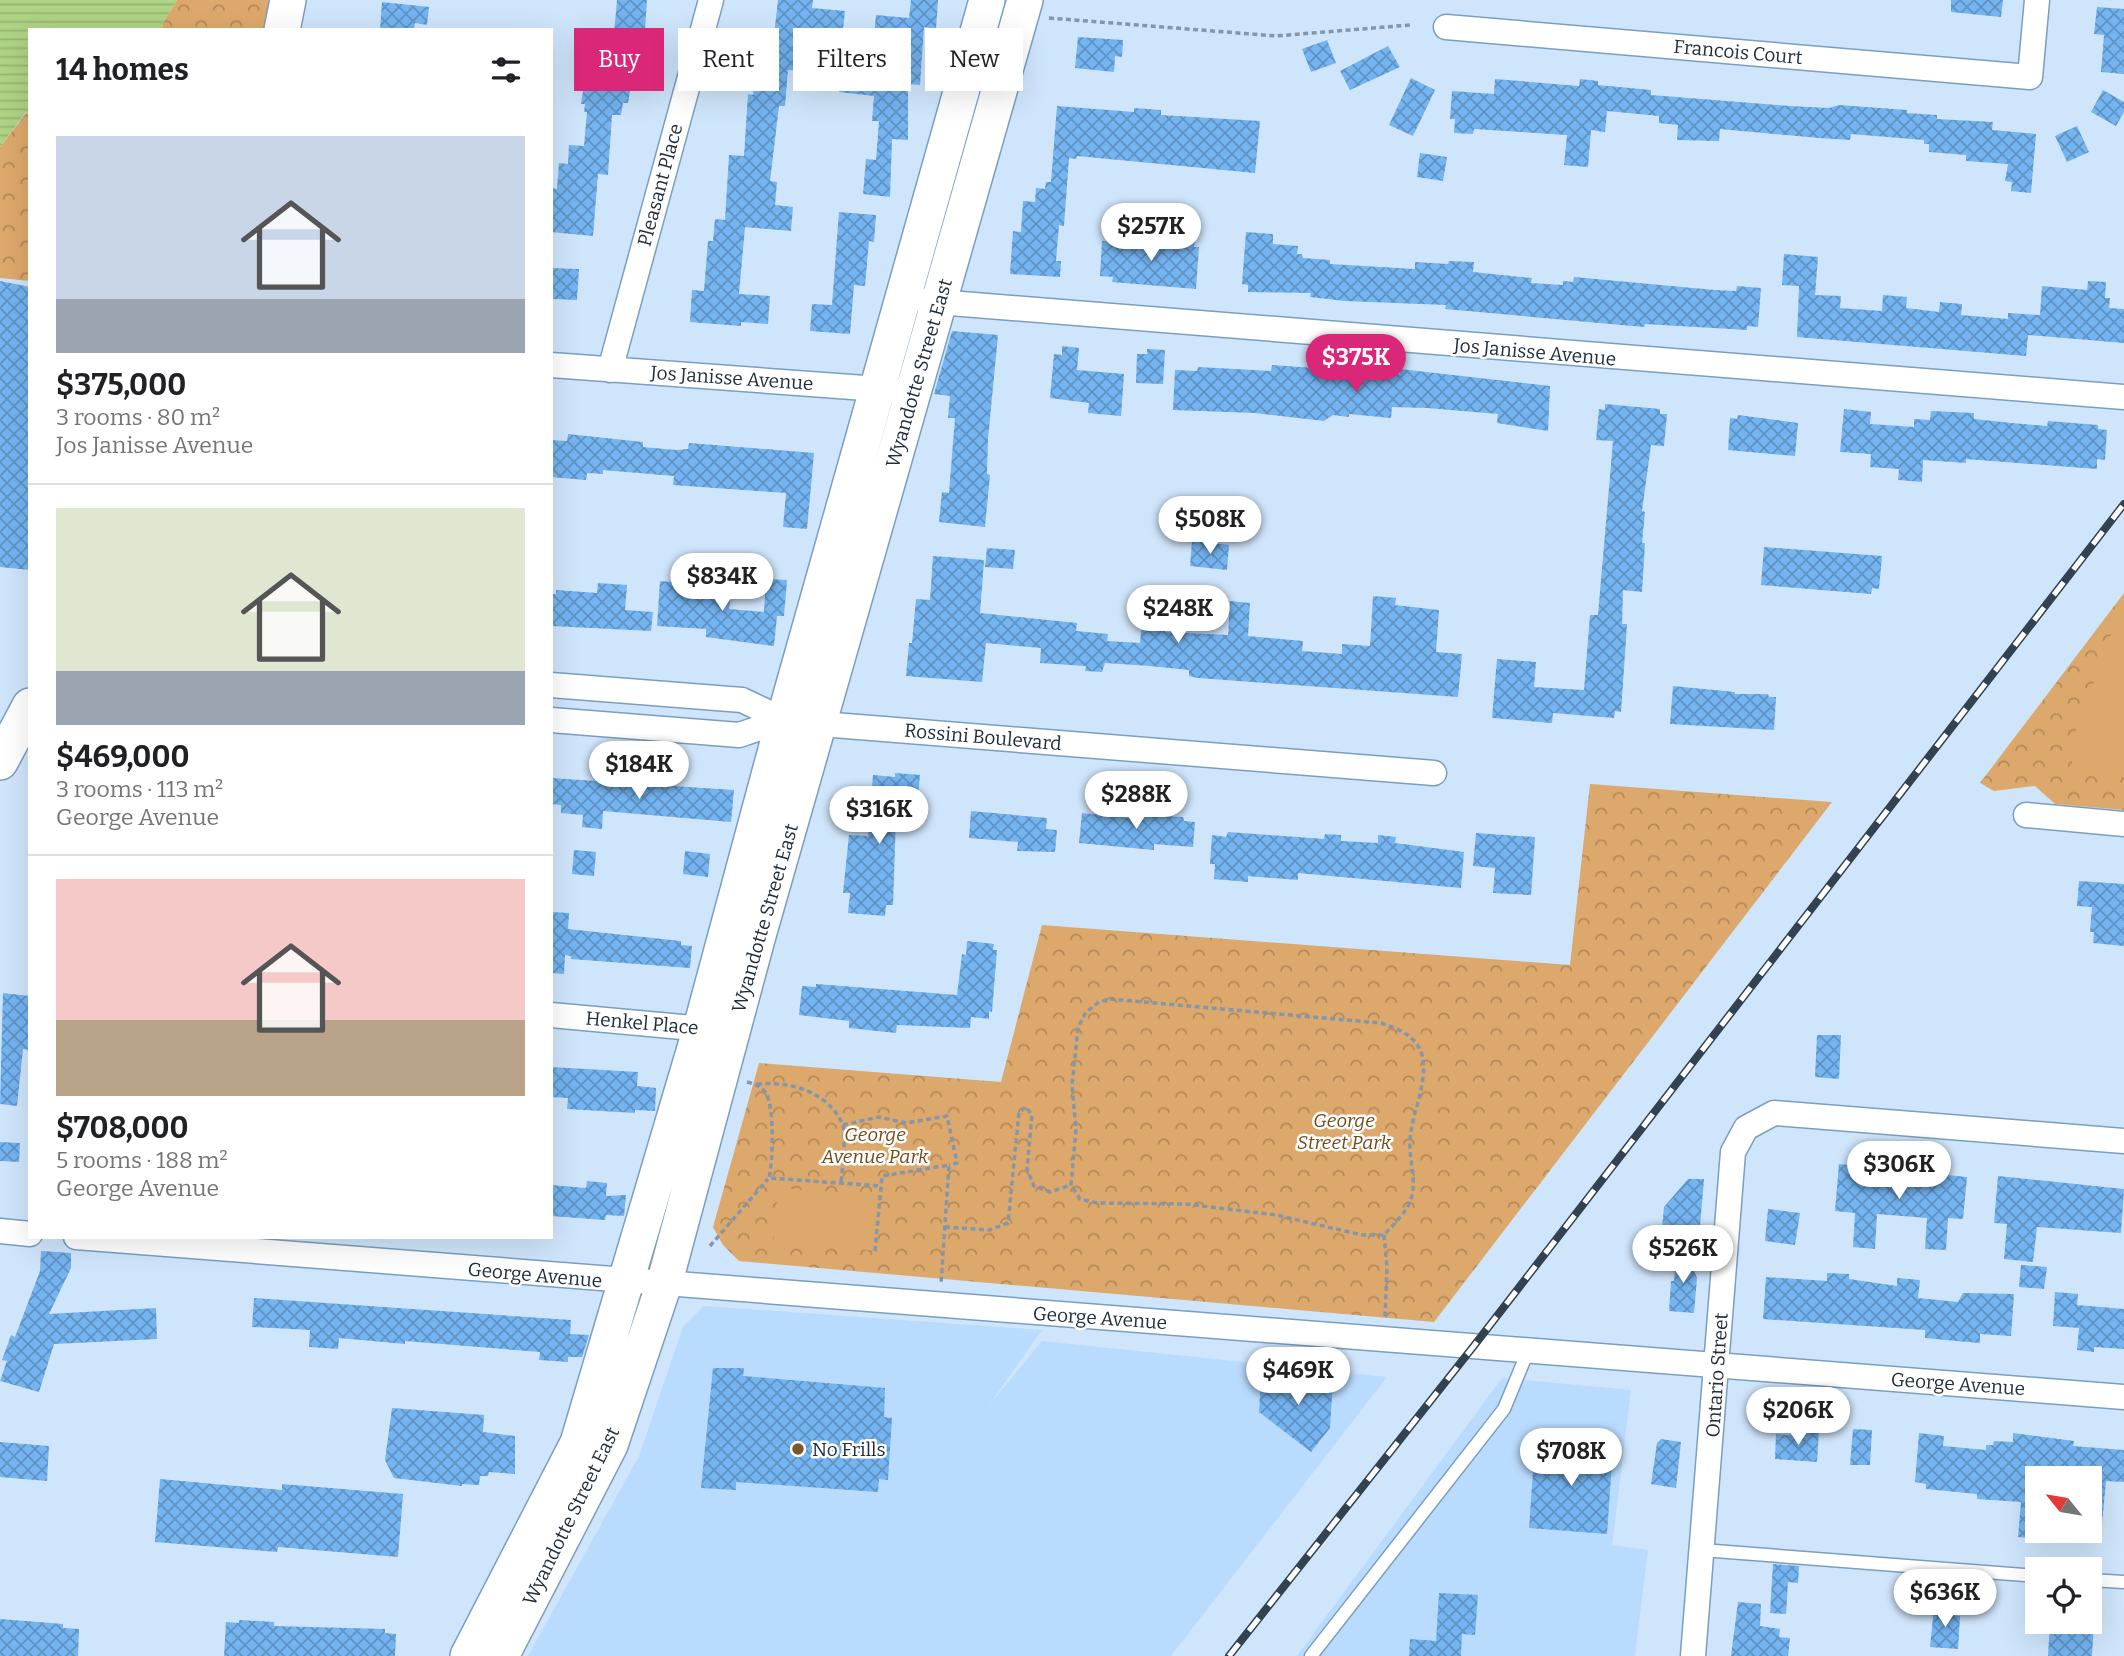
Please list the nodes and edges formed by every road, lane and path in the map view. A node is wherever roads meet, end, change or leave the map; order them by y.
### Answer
1 (288, 0) edge
2 (711, 0) edge
3 (987, 0) edge
4 (2037, 0) edge
5 (1036, 9) edge
6 (1410, 24) dead end
7 (1446, 27) dead end
8 (282, 28) edge
9 (904, 299) junction
10 (940, 303) junction
11 (553, 365) edge
12 (610, 370) junction
13 (877, 388) junction
14 (912, 392) junction
15 (2124, 397) edge
16 (553, 685) edge
17 (28, 710) edge
18 (553, 720) edge
19 (784, 720) junction
20 (821, 724) junction
21 (0, 762) edge
22 (1434, 773) dead end
23 (2026, 816) dead end
24 (2124, 824) edge
25 (553, 1015) edge
26 (717, 1030) junction
27 (738, 1080) dead end
28 (757, 1084) junction
29 (843, 1125) junction
30 (2124, 1141) edge
31 (949, 1165) junction
32 (769, 1178) junction
33 (841, 1184) junction
34 (1071, 1185) junction
35 (881, 1186) junction
36 (945, 1227) junction
37 (0, 1231) edge
38 (28, 1234) edge
39 (1384, 1235) junction
40 (125, 1239) edge
41 (150, 1240) edge
42 (710, 1246) dead end
43 (875, 1251) dead end
44 (665, 1281) junction
45 (627, 1283) junction
46 (941, 1286) dead end
47 (1385, 1324) dead end
48 (1528, 1351) junction
49 (1718, 1366) junction
50 (2124, 1397) edge
51 (1702, 1550) junction
52 (2025, 1575) edge
53 (2102, 1581) edge
54 (2124, 1583) edge
55 (468, 1656) edge
56 (501, 1656) edge
57 (1311, 1656) edge
58 (1693, 1656) edge

1 - 8 main road
2 - 12 street, Pleasant Place
3 - 9 main road, Wyandotte Street East
4 - 7 street, Francois Court
5 - 6 path
5 - 10 main road, Wyandotte Street East
9 - 10 street, Jos Janisse Avenue
9 - 13 main road, Wyandotte Street East
10 - 14 main road, Wyandotte Street East
10 - 15 street, Jos Janisse Avenue
11 - 12 street, Jos Janisse Avenue
12 - 13 street, Jos Janisse Avenue
13 - 14 street, Jos Janisse Avenue
13 - 19 main road, Wyandotte Street East
14 - 20 main road, Wyandotte Street East
16 - 19 street, Rossini Boulevard
17 - 21 main road
18 - 19 street, Rossini Boulevard
19 - 20 street, Rossini Boulevard
19 - 26 main road, Wyandotte Street East
20 - 22 street, Rossini Boulevard
20 - 26 main road, Wyandotte Street East
23 - 24 street
25 - 26 street, Henkel Place
26 - 44 main road, Wyandotte Street East
26 - 45 main road, Wyandotte Street East
27 - 28 path
28 - 29 path
28 - 32 path
29 - 31 path
29 - 33 path
30 - 49 street, Ontario Street
31 - 35 path
31 - 36 path
32 - 33 path
32 - 42 path
33 - 35 path
34 - 36 path
34 - 39 path
34 - 39 path
35 - 43 path
36 - 46 path
37 - 38 street
39 - 47 path
40 - 41 street, George Avenue
41 - 45 street, George Avenue
44 - 45 street, George Avenue
44 - 48 street, George Avenue
44 - 56 main road, Wyandotte Street East
45 - 55 main road, Wyandotte Street East
48 - 49 street, George Avenue
48 - 57 lane
49 - 50 street, George Avenue
49 - 51 street, Ontario Street
51 - 52 lane
51 - 58 street, Ontario Street
53 - 54 lane

